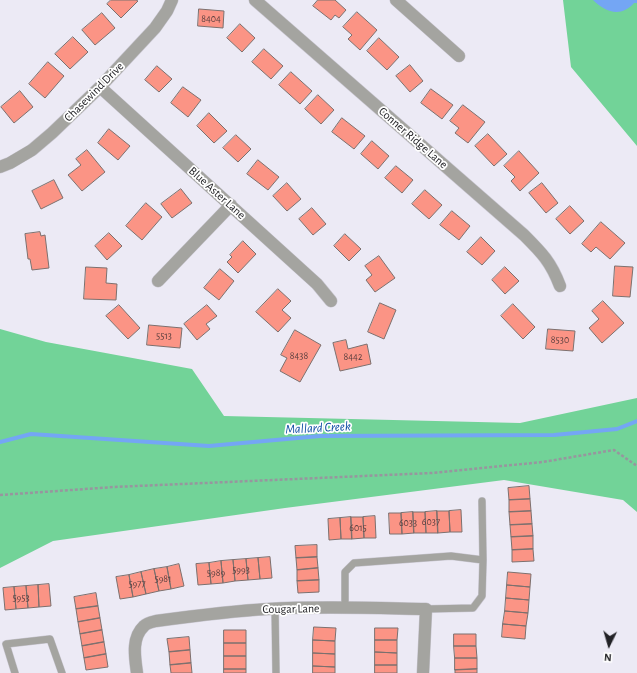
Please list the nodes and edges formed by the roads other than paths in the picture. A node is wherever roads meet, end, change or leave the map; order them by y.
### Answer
1 (172, 0) edge
2 (255, 0) edge
3 (396, 0) edge
4 (459, 56) dead end
5 (100, 87) junction
6 (0, 167) edge
7 (231, 205) junction
8 (158, 281) dead end
9 (560, 286) dead end
10 (331, 302) dead end
11 (482, 501) dead end
12 (483, 560) junction
13 (275, 608) junction
14 (345, 608) junction
15 (426, 609) junction
16 (15, 673) edge
17 (62, 673) edge
18 (137, 673) edge
19 (276, 673) edge
20 (423, 673) edge

1 - 5 street, Chasewind Drive
2 - 9 street, Conner Ridge Lane
3 - 4 street
5 - 6 street, Chasewind Drive
5 - 7 street, Blue Aster Lane
7 - 8 street
7 - 10 street, Blue Aster Lane
11 - 12 lane
12 - 14 lane
12 - 15 lane
13 - 14 street, Cougar Lane
13 - 18 street, Cougar Lane
13 - 19 lane
14 - 15 street, Cougar Lane
15 - 20 street
16 - 17 lane

